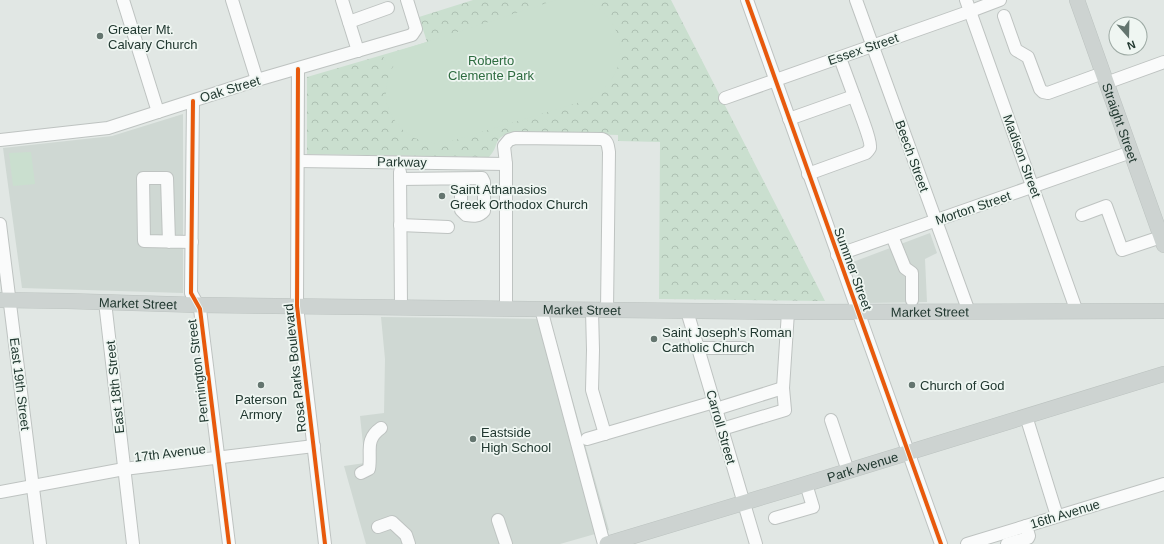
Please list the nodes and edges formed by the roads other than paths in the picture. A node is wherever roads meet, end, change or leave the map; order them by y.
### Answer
1 (123, 0) edge
2 (232, 0) edge
3 (342, 0) edge
4 (407, 0) edge
5 (747, 0) edge
6 (856, 0) edge
7 (1000, 0) edge
8 (1077, 0) edge
9 (968, 6) edge
10 (388, 8) dead end
11 (1004, 16) dead end
12 (349, 22) junction
13 (873, 46) junction
14 (358, 51) junction
15 (840, 58) junction
16 (1164, 62) edge
17 (298, 69) junction
18 (1105, 78) junction
19 (257, 80) junction
20 (775, 80) junction
21 (854, 96) junction
22 (725, 98) dead end
23 (193, 101) junction
24 (158, 112) junction
25 (789, 119) junction
26 (0, 140) edge
27 (1131, 152) junction
28 (298, 161) junction
29 (400, 162) junction
30 (506, 164) junction
31 (808, 174) junction
32 (400, 179) junction
33 (461, 179) dead end
34 (1033, 186) junction
35 (1082, 215) dead end
36 (936, 221) junction
37 (0, 224) edge
38 (400, 226) junction
39 (448, 227) dead end
40 (892, 236) junction
41 (1163, 241) edge
42 (169, 242) junction
43 (192, 242) junction
44 (838, 256) junction
45 (4, 300) edge
46 (912, 300) dead end
47 (105, 302) junction
48 (199, 304) junction
49 (296, 306) junction
50 (401, 307) junction
51 (506, 308) junction
52 (542, 309) junction
53 (592, 310) junction
54 (607, 310) junction
55 (688, 311) junction
56 (788, 312) junction
57 (858, 312) junction
58 (968, 312) junction
59 (1078, 312) junction
60 (1164, 312) edge
61 (698, 348) junction
62 (743, 348) dead end
63 (1164, 374) edge
64 (783, 388) junction
65 (715, 405) junction
66 (1026, 416) junction
67 (831, 420) dead end
68 (381, 428) dead end
69 (722, 429) junction
70 (605, 434) junction
71 (587, 439) dead end
72 (314, 446) junction
73 (909, 452) junction
74 (218, 457) junction
75 (124, 469) junction
76 (848, 471) junction
77 (361, 473) dead end
78 (806, 484) junction
79 (1164, 484) edge
80 (33, 486) junction
81 (0, 492) edge
82 (743, 503) junction
83 (1057, 516) junction
84 (775, 518) dead end
85 (498, 520) dead end
86 (1026, 526) junction
87 (378, 527) dead end
88 (40, 544) edge
89 (133, 544) edge
90 (229, 544) edge
91 (325, 544) edge
92 (409, 544) edge
93 (506, 544) edge
94 (606, 544) edge
95 (756, 544) edge
96 (941, 544) edge
97 (967, 544) edge
98 (1007, 544) edge

1 - 24 street
2 - 19 street
3 - 12 street
4 - 14 street, Oak Street
5 - 20 street, Summer Street
6 - 13 street, Beech Street
7 - 9 street, Essex Street
8 - 18 main road, Straight Street
9 - 13 street, Essex Street
9 - 34 street, Madison Street
10 - 12 street
11 - 18 street
12 - 14 street
13 - 15 street, Essex Street
13 - 36 street, Beech Street
14 - 17 street, Oak Street
15 - 20 street, Essex Street
15 - 21 street
16 - 18 street
17 - 19 street, Oak Street
17 - 28 street, Rosa Parks Boulevard
18 - 27 main road, Straight Street
19 - 23 street, Oak Street
20 - 22 street, Essex Street
20 - 25 street, Summer Street
21 - 25 street
21 - 31 street
23 - 24 street, Oak Street
23 - 43 street, Pennington Street
24 - 26 street, Oak Street
25 - 31 street, Summer Street
27 - 34 street, Morton Street
27 - 41 main road, Straight Street
28 - 29 street, Parkway
28 - 49 street, Rosa Parks Boulevard
29 - 30 street, Parkway
29 - 32 street
30 - 51 street
30 - 54 street
31 - 44 street, Summer Street
32 - 33 street
32 - 38 street
34 - 36 street, Morton Street
34 - 59 street, Madison Street
35 - 41 street
36 - 40 street, Morton Street
36 - 58 street, Beech Street
37 - 45 street, East 19th Street
38 - 39 street
38 - 50 street
40 - 44 street, Morton Street
40 - 46 street
42 - 42 street
42 - 43 street
43 - 48 street, Pennington Street
44 - 57 street, Summer Street
45 - 47 main road, Market Street
45 - 80 street, East 19th Street
47 - 48 main road, Market Street
47 - 75 street, East 18th Street
48 - 49 main road, Market Street
48 - 74 street, Pennington Street
49 - 50 main road, Market Street
49 - 72 street, Rosa Parks Boulevard
50 - 51 main road, Market Street
51 - 52 main road, Market Street
52 - 53 main road, Market Street
52 - 94 street
53 - 54 main road, Market Street
53 - 70 street
54 - 55 main road, Market Street
55 - 56 main road, Market Street
55 - 61 street, Carroll Street
56 - 57 main road, Market Street
56 - 64 street
57 - 58 main road, Market Street
57 - 73 street, Summer Street
58 - 59 main road, Market Street
59 - 60 main road, Market Street
61 - 62 street
61 - 65 street, Carroll Street
63 - 66 main road, Park Avenue
64 - 65 street
64 - 69 street
65 - 69 street, Carroll Street
65 - 70 street
66 - 73 main road, Park Avenue
66 - 83 street
67 - 76 street
68 - 77 street
69 - 82 street, Carroll Street
70 - 71 street
72 - 74 street, 17th Avenue
72 - 91 street, Rosa Parks Boulevard
73 - 76 main road, Park Avenue
73 - 96 street, Summer Street
74 - 75 street, 17th Avenue
74 - 90 street, Pennington Street
75 - 80 street, 17th Avenue
75 - 89 street, East 18th Street
76 - 78 main road, Park Avenue
78 - 82 main road, Park Avenue
78 - 84 street
79 - 83 street, 16th Avenue
80 - 81 street, 17th Avenue
80 - 88 street, East 19th Street
82 - 94 main road, Park Avenue
82 - 95 street, Carroll Street
83 - 86 street, 16th Avenue
85 - 93 street
86 - 97 street, 16th Avenue
86 - 98 street
87 - 92 street

